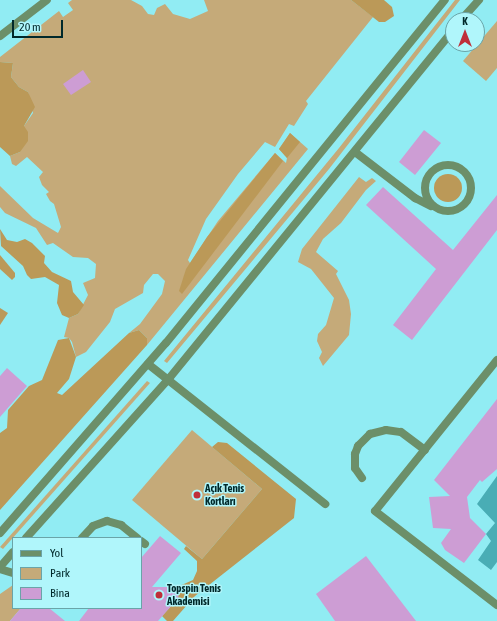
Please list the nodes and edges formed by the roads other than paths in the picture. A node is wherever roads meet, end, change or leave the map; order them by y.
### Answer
1 (47, 0) edge
2 (445, 0) edge
3 (479, 0) edge
4 (469, 12) edge
5 (0, 36) edge
6 (445, 40) edge
7 (355, 152) junction
8 (424, 189) junction
9 (415, 198) junction
10 (436, 209) junction
11 (497, 360) edge
12 (148, 364) junction
13 (167, 381) junction
14 (425, 450) junction
15 (362, 478) dead end
16 (324, 504) dead end
17 (0, 533) edge
18 (27, 537) edge
19 (83, 537) edge
20 (136, 537) edge
21 (12, 553) edge
22 (0, 568) edge
23 (12, 574) edge
24 (497, 605) edge

1 - 5 street
2 - 12 street
3 - 4 street
6 - 7 street
7 - 9 street
7 - 13 street
8 - 9 street
8 - 10 street
8 - 10 street
9 - 10 street
11 - 14 street
12 - 13 street
12 - 17 street
13 - 16 street
13 - 18 street
14 - 15 street
14 - 24 street
19 - 20 street
21 - 22 street
22 - 23 street

